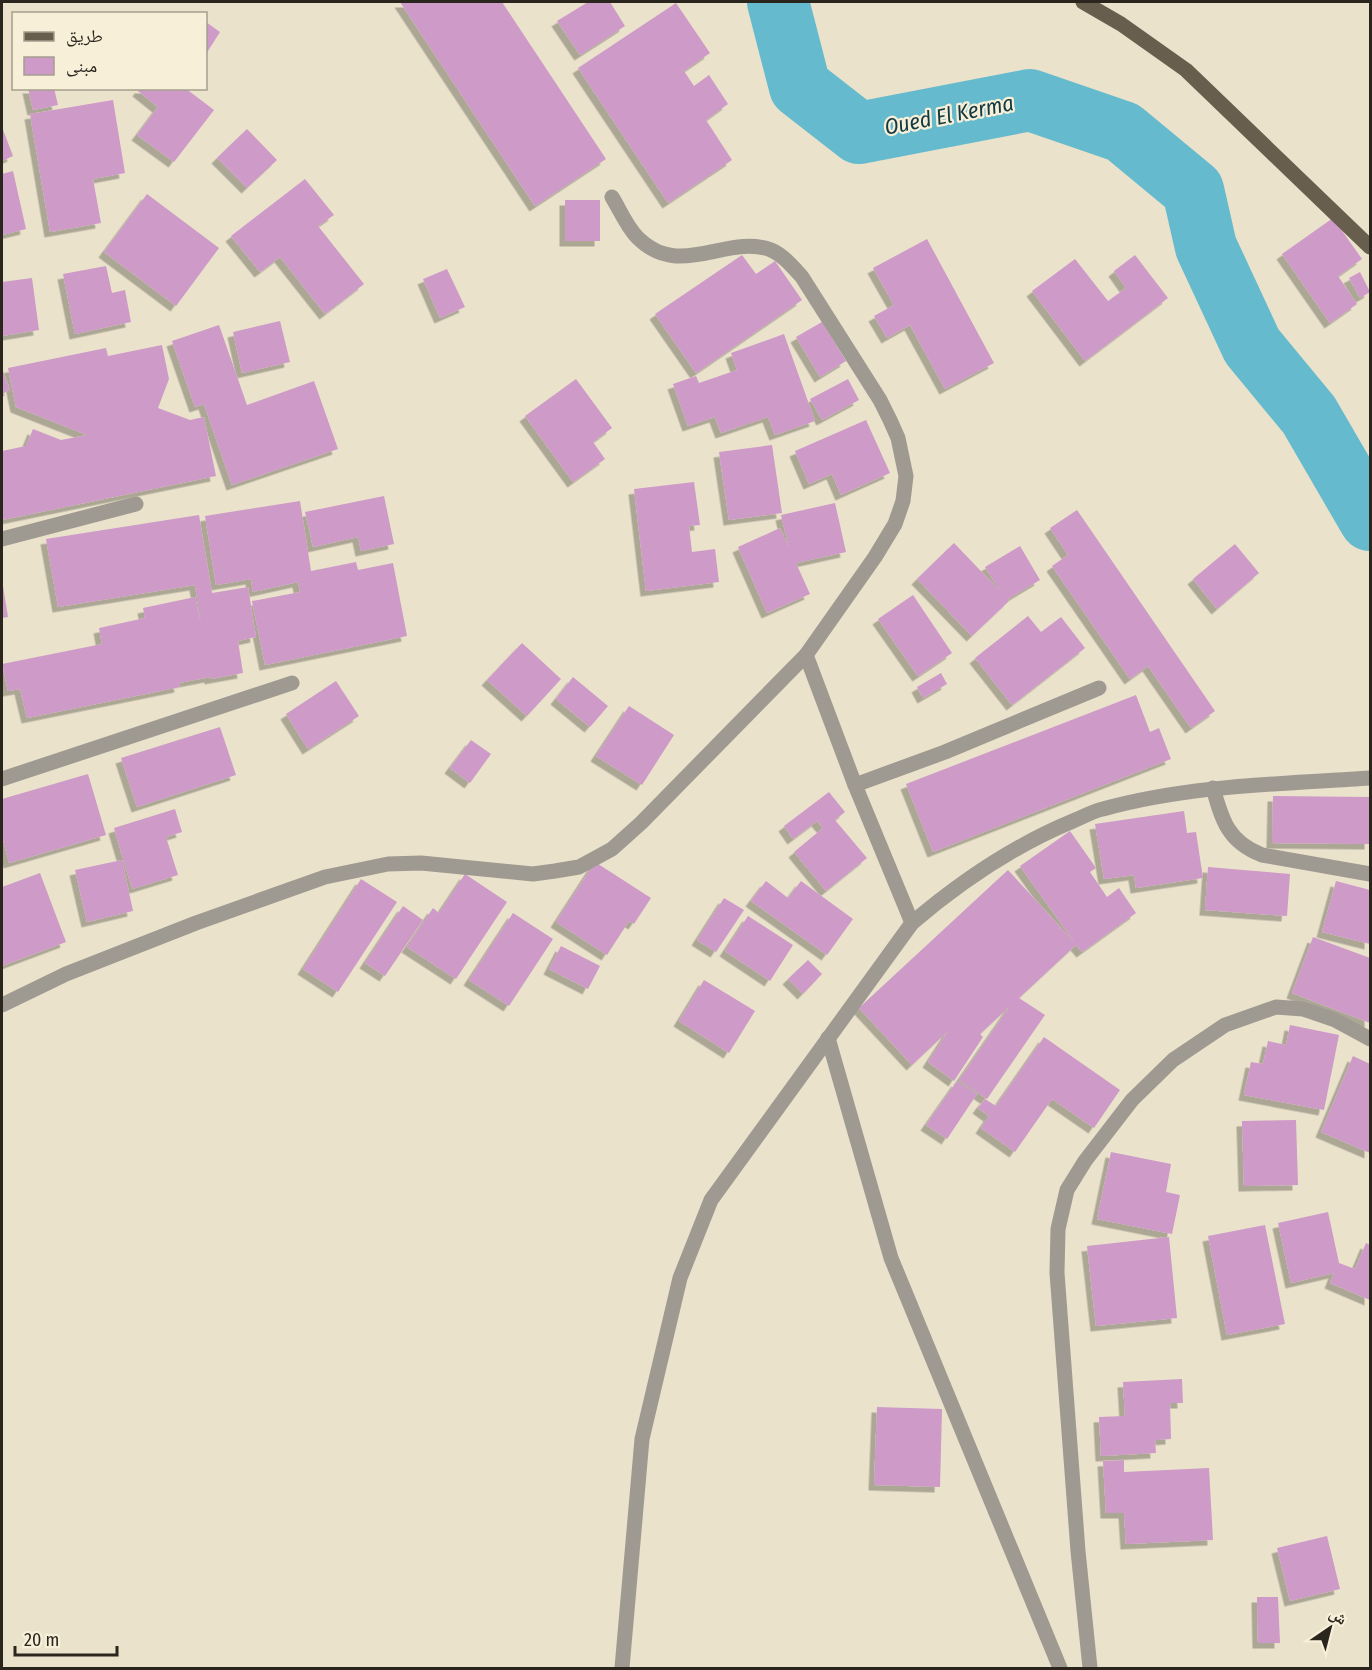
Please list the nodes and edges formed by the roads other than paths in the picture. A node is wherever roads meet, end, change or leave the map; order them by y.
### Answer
1 (1083, 2) edge
2 (612, 197) dead end
3 (1371, 247) edge
4 (136, 504) dead end
5 (2, 539) edge
6 (806, 655) junction
7 (292, 683) dead end
8 (1099, 688) dead end
9 (1371, 778) edge
10 (2, 779) edge
11 (855, 785) junction
12 (1213, 788) junction
13 (1371, 874) edge
14 (912, 924) junction
15 (2, 1005) edge
16 (828, 1038) junction
17 (1371, 1039) edge
18 (622, 1668) edge
19 (1059, 1668) edge
20 (1090, 1668) edge

1 - 3 main road
2 - 6 street
4 - 5 street
6 - 11 street
6 - 15 street
7 - 10 street
8 - 11 street
9 - 12 street
11 - 14 street
12 - 13 street
12 - 14 street
14 - 16 street
16 - 18 street
16 - 19 street
17 - 20 street

